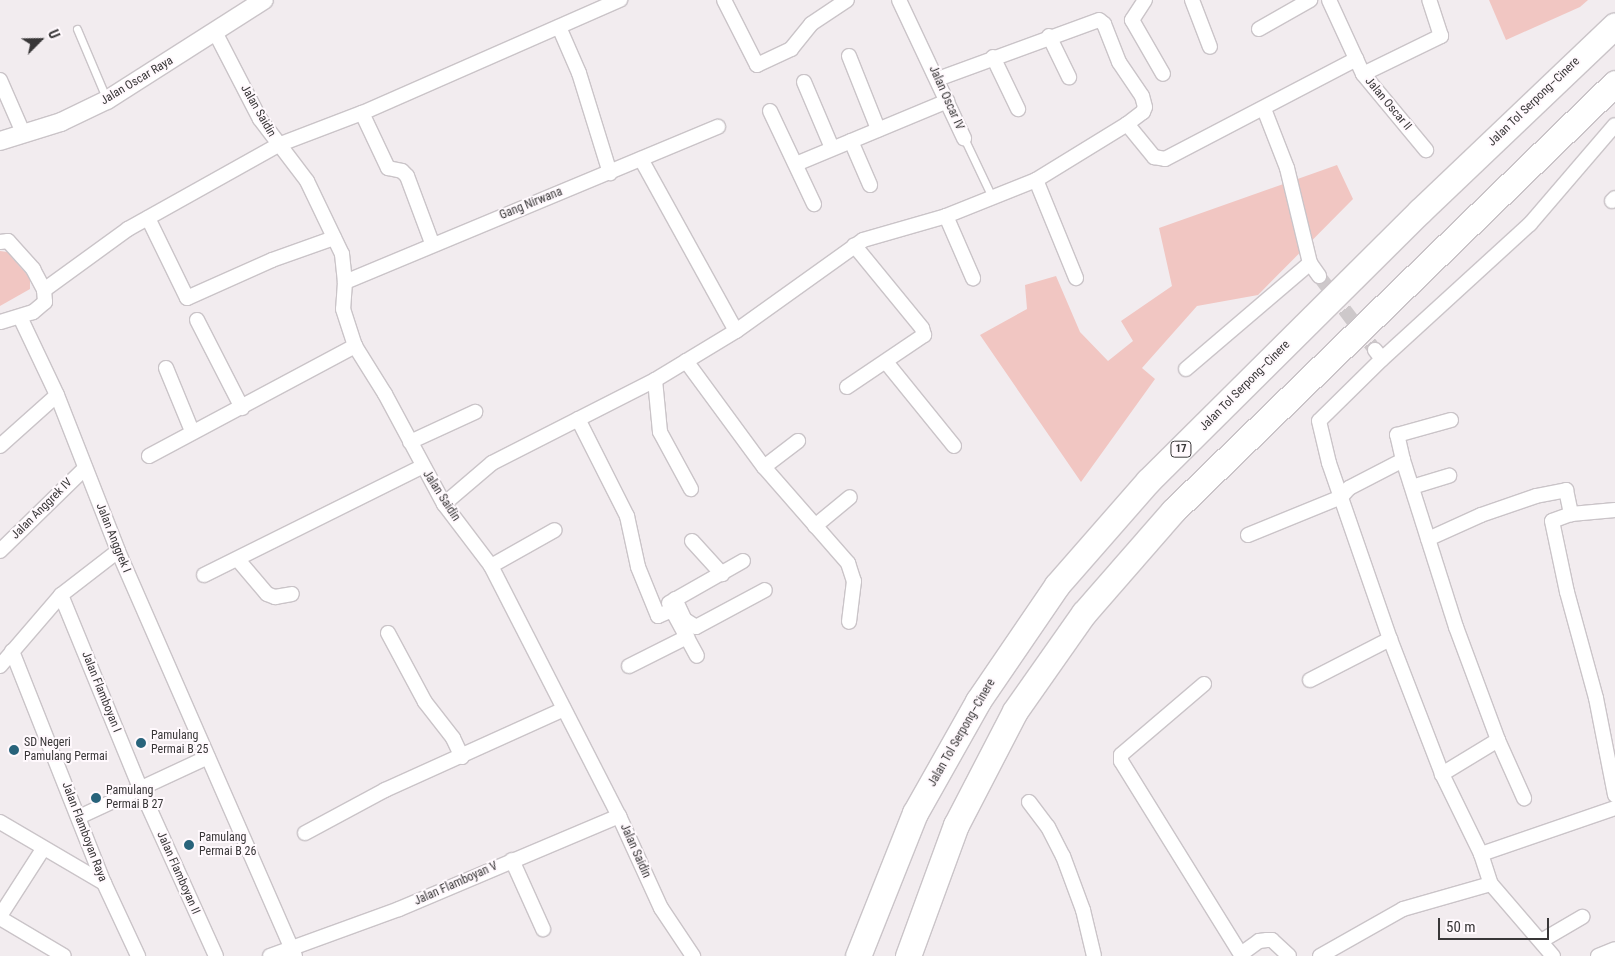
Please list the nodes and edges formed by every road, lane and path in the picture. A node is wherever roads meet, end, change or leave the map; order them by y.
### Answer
1 (264, 0) edge
2 (620, 0) edge
3 (724, 0) edge
4 (847, 0) edge
5 (899, 0) edge
6 (1145, 0) edge
7 (1192, 0) edge
8 (1310, 0) edge
9 (1329, 0) edge
10 (1429, 0) edge
11 (1615, 25) edge
12 (559, 27) junction
13 (77, 29) dead end
14 (1259, 29) dead end
15 (214, 32) junction
16 (1049, 36) junction
17 (1210, 47) dead end
18 (849, 56) dead end
19 (993, 57) junction
20 (1356, 59) junction
21 (1163, 74) dead end
22 (1363, 74) junction
23 (1069, 77) dead end
24 (938, 79) junction
25 (0, 80) edge
26 (804, 82) dead end
27 (1615, 83) edge
28 (107, 100) junction
29 (947, 101) junction
30 (1018, 109) dead end
31 (1264, 109) junction
32 (770, 111) dead end
33 (362, 113) junction
34 (1127, 124) junction
35 (1615, 125) edge
36 (718, 127) dead end
37 (878, 129) junction
38 (24, 135) junction
39 (964, 138) joint
40 (851, 141) junction
41 (0, 142) edge
42 (278, 145) junction
43 (832, 148) junction
44 (1426, 150) dead end
45 (640, 159) junction
46 (796, 164) junction
47 (610, 173) junction
48 (1036, 180) junction
49 (870, 185) dead end
50 (992, 197) junction
51 (814, 204) dead end
52 (946, 216) junction
53 (148, 218) junction
54 (334, 238) junction
55 (0, 242) edge
56 (432, 243) junction
57 (854, 245) junction
58 (1310, 263) junction
59 (1319, 276) tunnel mouth
60 (973, 278) dead end
61 (1076, 278) dead end
62 (345, 282) junction
63 (44, 290) junction
64 (20, 317) junction
65 (198, 320) dead end
66 (0, 322) edge
67 (736, 331) junction
68 (355, 346) junction
69 (686, 361) junction
70 (886, 362) junction
71 (166, 368) dead end
72 (1186, 369) dead end
73 (655, 380) junction
74 (847, 387) dead end
75 (57, 395) junction
76 (242, 408) junction
77 (475, 412) dead end
78 (578, 419) junction
79 (1451, 420) dead end
80 (192, 431) junction
81 (410, 442) junction
82 (798, 442) dead end
83 (0, 446) edge
84 (954, 446) dead end
85 (149, 456) dead end
86 (1403, 460) junction
87 (422, 467) junction
88 (764, 467) junction
89 (85, 468) junction
90 (1449, 476) dead end
91 (1412, 487) junction
92 (691, 489) dead end
93 (850, 497) dead end
94 (1341, 497) junction
95 (444, 504) junction
96 (1615, 510) edge
97 (1571, 514) junction
98 (816, 526) junction
99 (555, 530) dead end
100 (1248, 535) dead end
101 (1428, 539) junction
102 (692, 541) dead end
103 (0, 551) edge
104 (118, 551) junction
105 (239, 561) junction
106 (743, 561) dead end
107 (491, 566) junction
108 (722, 574) junction
109 (204, 576) dead end
110 (765, 590) dead end
111 (292, 594) dead end
112 (61, 595) junction
113 (675, 599) junction
114 (655, 605) junction
115 (849, 622) dead end
116 (388, 633) dead end
117 (687, 637) junction
118 (1390, 639) junction
119 (12, 651) junction
120 (697, 656) dead end
121 (0, 666) edge
122 (628, 666) dead end
123 (1310, 680) dead end
124 (1204, 684) dead end
125 (564, 709) junction
126 (1498, 740) junction
127 (208, 757) junction
128 (462, 757) junction
129 (1442, 774) junction
130 (141, 790) junction
131 (1615, 795) edge
132 (1524, 798) dead end
133 (1029, 802) dead end
134 (1615, 808) edge
135 (619, 816) junction
136 (79, 817) junction
137 (0, 822) edge
138 (306, 833) dead end
139 (43, 849) junction
140 (1481, 854) junction
141 (512, 860) junction
142 (104, 883) junction
143 (1491, 884) junction
144 (0, 917) edge
145 (1582, 917) dead end
146 (543, 929) dead end
147 (1541, 941) junction
148 (1615, 949) edge
149 (293, 952) edge
150 (1241, 955) edge
151 (64, 956) edge
152 (138, 956) edge
153 (216, 956) edge
154 (270, 956) edge
155 (693, 956) edge
156 (858, 956) edge
157 (908, 956) edge
158 (1093, 956) edge
159 (1289, 956) edge
160 (1320, 956) edge
161 (1553, 956) edge
162 (1598, 956) edge

1 - 15 street, Jalan Oscar Raya
2 - 12 street
3 - 4 street
5 - 24 street, Jalan Oscar IV
6 - 21 street
7 - 17 street
8 - 14 street
9 - 20 street, Jalan Oscar II
10 - 22 street
11 - 156 highway, Jalan Tol Serpong–Cinere / 17
12 - 33 street
12 - 47 street
13 - 28 lane
15 - 28 street, Jalan Oscar Raya
15 - 42 street, Jalan Saidin
16 - 19 street
16 - 23 street
16 - 34 street
18 - 37 street
19 - 24 street
19 - 30 street
20 - 22 street, Jalan Oscar II
20 - 31 street
22 - 44 street, Jalan Oscar II
24 - 29 street, Jalan Oscar IV
25 - 38 street
26 - 43 street
27 - 157 highway
28 - 38 street, Jalan Oscar Raya
29 - 37 street
29 - 39 street, Jalan Oscar IV
31 - 34 street
31 - 58 street
32 - 46 street
33 - 42 street
33 - 56 street
34 - 48 street
35 - 94 street
36 - 45 street, Gang Nirwana
37 - 40 street
38 - 41 street, Jalan Oscar Raya
39 - 50 lane, Jalan Oscar IV
40 - 43 street
40 - 49 street
42 - 53 street
42 - 54 street, Jalan Saidin
43 - 46 street
45 - 47 street, Gang Nirwana
45 - 67 street
46 - 51 street
47 - 56 street, Gang Nirwana
48 - 50 street
48 - 61 street
50 - 52 street
52 - 57 street
52 - 60 street
53 - 54 street
53 - 63 street
54 - 62 street, Jalan Saidin
55 - 63 street
56 - 62 street, Gang Nirwana
57 - 67 street
57 - 70 street
58 - 59 street
58 - 72 street
62 - 68 street, Jalan Saidin
63 - 64 street
64 - 66 street
64 - 75 street, Jalan Anggrek I
65 - 76 street
67 - 69 street
68 - 76 street
68 - 81 street, Jalan Saidin
69 - 73 street
69 - 88 street
70 - 74 street
70 - 84 street
71 - 80 street
73 - 78 street
73 - 92 street
75 - 83 street
75 - 89 street, Jalan Anggrek I
76 - 80 street
77 - 81 street
78 - 95 street
78 - 114 street
79 - 86 street
80 - 85 street
81 - 87 street, Jalan Saidin
82 - 88 street
86 - 91 street
86 - 94 street
87 - 95 street, Jalan Saidin
87 - 105 street
88 - 98 street
89 - 103 street, Jalan Anggrek IV
89 - 104 street, Jalan Anggrek I
90 - 91 street
91 - 101 street
93 - 98 street
94 - 100 street
94 - 118 street
95 - 107 street, Jalan Saidin
96 - 97 street
97 - 101 street
97 - 131 street
98 - 115 street
99 - 107 street
101 - 126 street
102 - 108 street
104 - 112 street
104 - 127 street, Jalan Anggrek I
105 - 109 street
105 - 111 street
106 - 108 street
107 - 125 street, Jalan Saidin
108 - 113 street
110 - 113 street
112 - 119 street
112 - 130 street, Jalan Flamboyan I
113 - 114 street
114 - 117 street
116 - 128 street
117 - 120 street
117 - 122 street
118 - 123 street
118 - 129 street
119 - 121 street
119 - 136 street, Jalan Flamboyan Raya
124 - 150 street
125 - 128 street
125 - 135 street, Jalan Saidin
126 - 129 street
126 - 132 street
127 - 130 street
127 - 149 street, Jalan Anggrek I
128 - 138 street
129 - 140 street
130 - 136 street
130 - 153 street, Jalan Flamboyan II
133 - 158 street
134 - 140 street
135 - 141 street, Jalan Flamboyan V
135 - 155 street, Jalan Saidin
136 - 142 street, Jalan Flamboyan Raya
137 - 139 street
139 - 142 street
139 - 144 street
140 - 143 street
141 - 146 street
141 - 149 street, Jalan Flamboyan V
142 - 152 street, Jalan Flamboyan Raya
143 - 147 street
143 - 160 street
144 - 151 street
145 - 147 street
147 - 161 street
148 - 162 street
149 - 154 street, Jalan Flamboyan V
150 - 159 street

